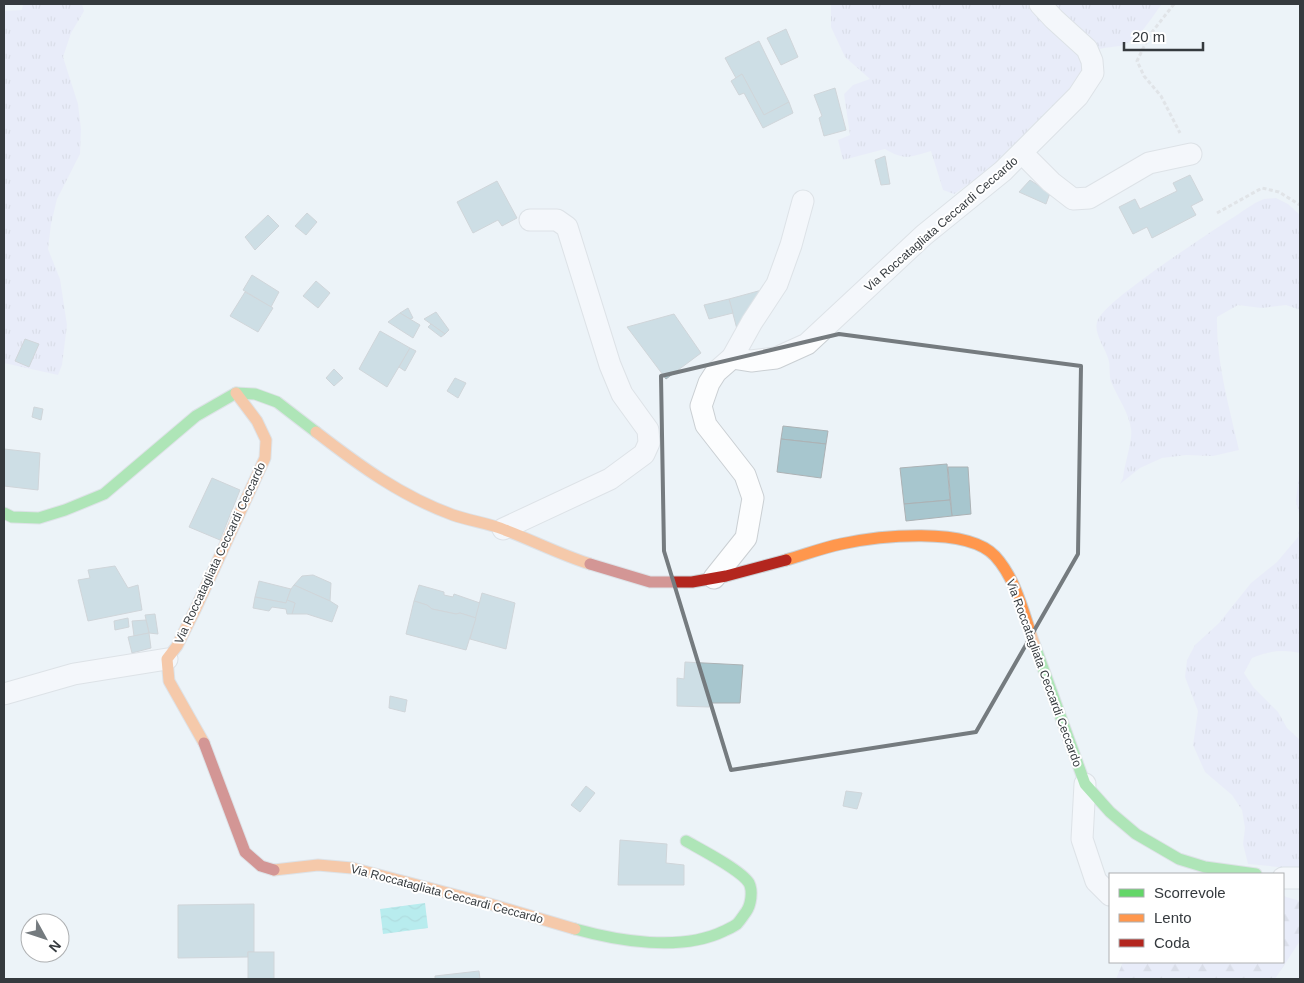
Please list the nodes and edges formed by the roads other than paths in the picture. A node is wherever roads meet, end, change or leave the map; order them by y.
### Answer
1 (1040, 4) edge
2 (1022, 153) junction
3 (1191, 154) road end
4 (803, 201) dead end
5 (530, 220) dead end
6 (732, 358) junction
7 (236, 393) junction
8 (4, 513) edge
9 (502, 529) junction
10 (746, 538) junction
11 (771, 563) junction
12 (714, 578) junction
13 (167, 659) junction
14 (4, 694) edge
15 (1085, 784) junction
16 (686, 841) dead end
17 (1179, 866) edge
18 (1249, 873) edge
19 (1284, 878) edge
20 (1300, 878) edge
21 (1109, 894) edge

1 - 2 street, Via Roccatagliata Ceccardi Ceccardo
2 - 3 street, Via Roccatagliata Ceccardi Ceccardo
2 - 6 street, Via Roccatagliata Ceccardi Ceccardo
4 - 6 street
5 - 9 street
6 - 10 street
7 - 8 street
7 - 9 street, Via Roccatagliata Ceccardi Ceccardo
7 - 13 street, Via Roccatagliata Ceccardi Ceccardo
9 - 12 street, Via Roccatagliata Ceccardi Ceccardo
10 - 11 street
10 - 12 street
11 - 12 street, Via Roccatagliata Ceccardi Ceccardo
11 - 15 street, Via Roccatagliata Ceccardi Ceccardo
13 - 14 street
13 - 16 street, Via Roccatagliata Ceccardi Ceccardo
15 - 17 street, Via Roccatagliata Ceccardi Ceccardo
15 - 21 street, Via Roccatagliata Ceccardi Ceccardo
17 - 18 street, Via Roccatagliata Ceccardi Ceccardo
19 - 20 street

